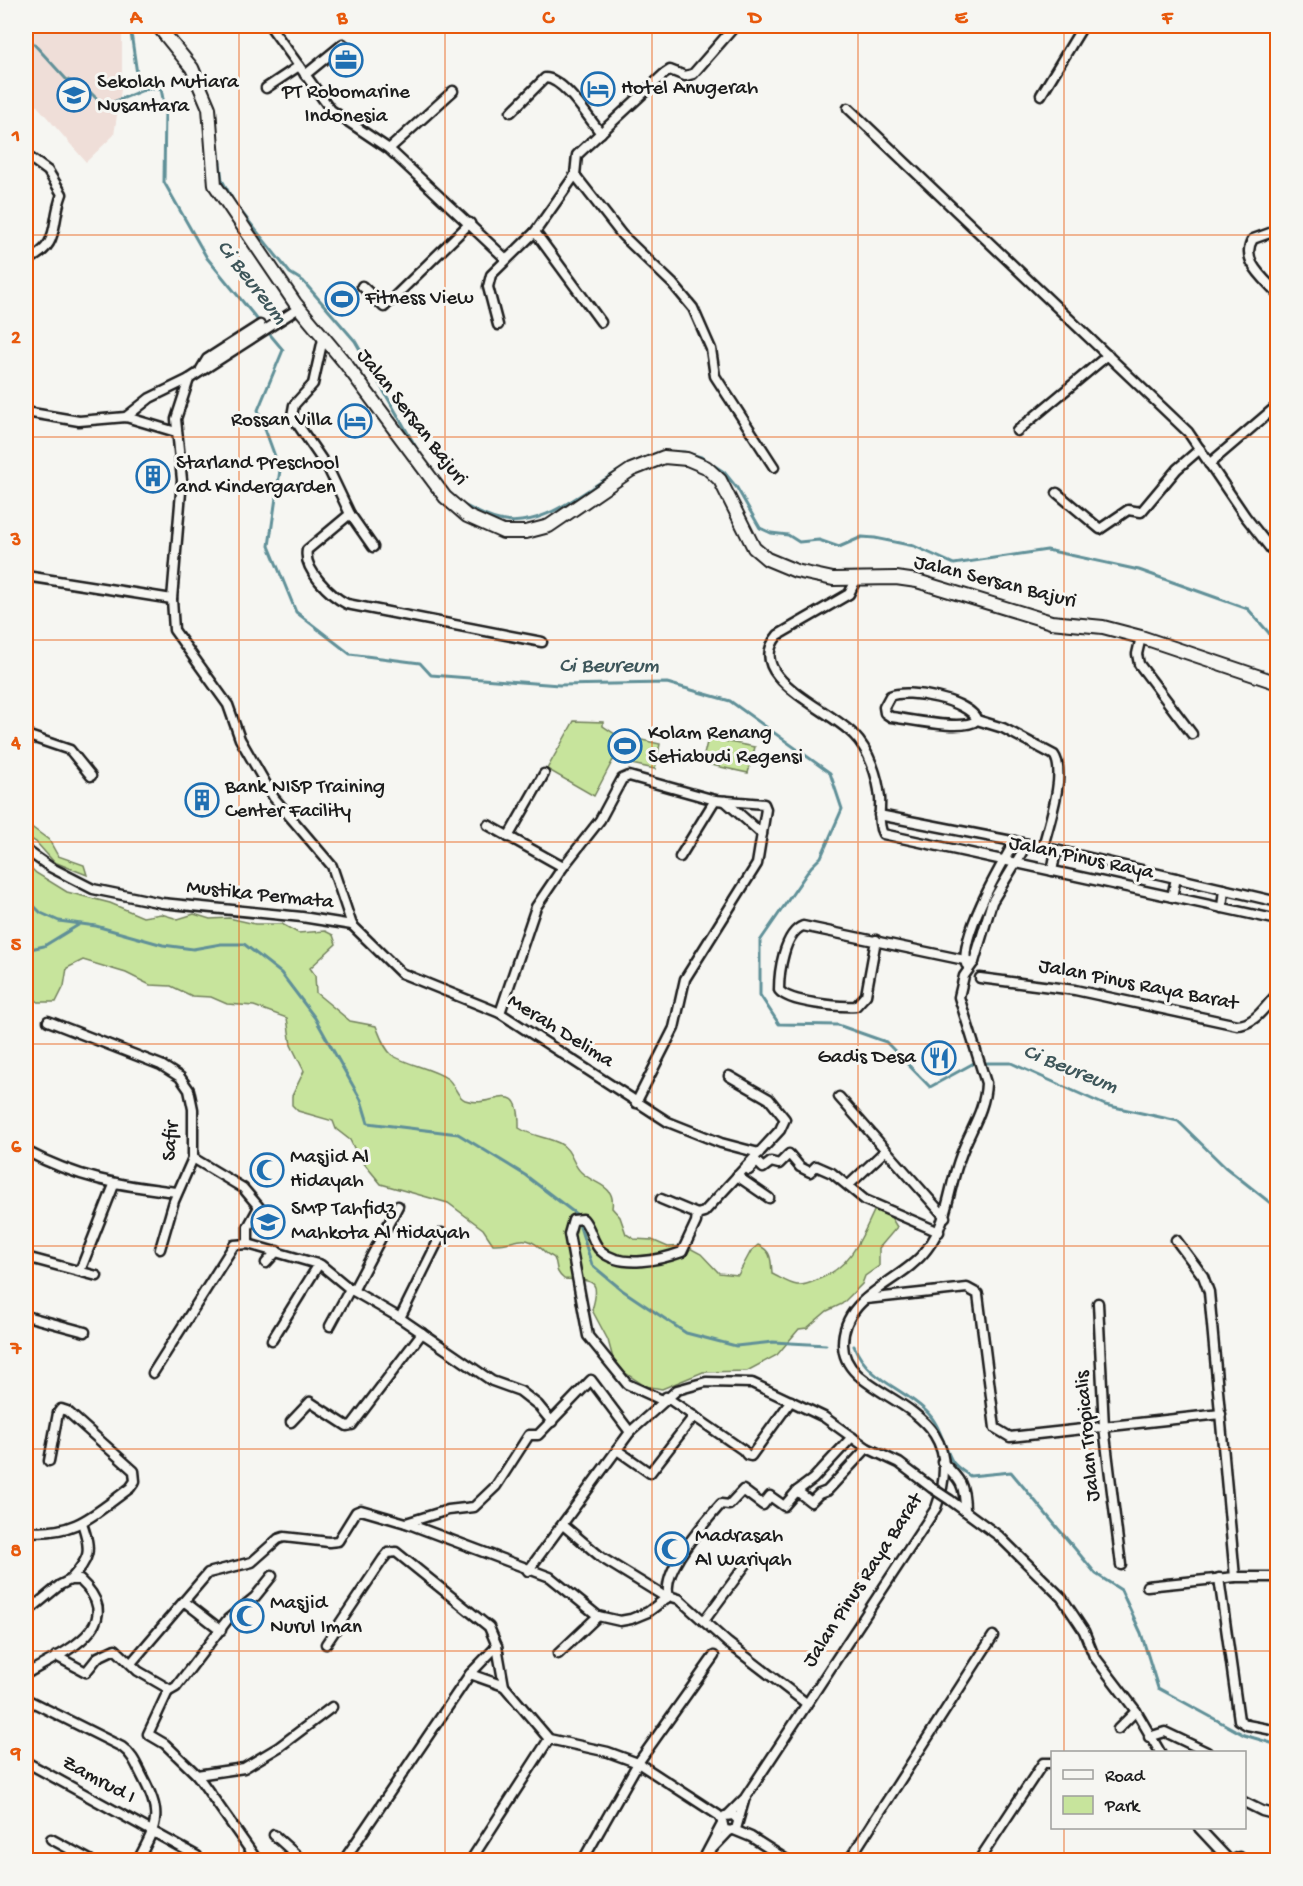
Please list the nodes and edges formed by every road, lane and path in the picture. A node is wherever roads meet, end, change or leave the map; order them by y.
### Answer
1 (158, 26) edge
2 (270, 26) edge
3 (735, 26) edge
4 (1083, 26) edge
5 (343, 44) dead end
6 (299, 66) junction
7 (305, 75) junction
8 (266, 88) dead end
9 (453, 91) dead end
10 (1041, 95) dead end
11 (848, 108) dead end
12 (511, 112) dead end
13 (601, 133) junction
14 (389, 149) junction
15 (26, 155) edge
16 (575, 176) junction
17 (470, 223) junction
18 (1278, 230) edge
19 (535, 231) junction
20 (506, 258) junction
21 (26, 261) edge
22 (362, 286) dead end
23 (1278, 294) edge
24 (297, 306) junction
25 (601, 322) dead end
26 (498, 325) dead end
27 (323, 339) junction
28 (1108, 354) junction
29 (189, 379) junction
30 (1278, 405) edge
31 (26, 412) edge
32 (126, 417) junction
33 (1017, 431) dead end
34 (176, 432) junction
35 (1200, 449) junction
36 (1209, 464) junction
37 (774, 467) dead end
38 (1057, 493) dead end
39 (350, 514) junction
40 (374, 547) dead end
41 (1278, 558) edge
42 (26, 576) edge
43 (856, 580) junction
44 (172, 599) junction
45 (1141, 637) junction
46 (542, 642) dead end
47 (1278, 683) edge
48 (977, 720) junction
49 (1192, 734) dead end
50 (26, 735) edge
51 (544, 774) dead end
52 (91, 776) dead end
53 (715, 800) junction
54 (725, 801) junction
55 (879, 815) junction
56 (488, 825) dead end
57 (762, 834) junction
58 (508, 837) junction
59 (1015, 841) junction
60 (1027, 844) junction
61 (1043, 847) junction
62 (26, 850) edge
63 (1056, 851) junction
64 (680, 857) dead end
65 (1004, 861) junction
66 (1016, 863) junction
67 (563, 867) junction
68 (1052, 871) junction
69 (1176, 878) junction
70 (1224, 890) junction
71 (1172, 897) junction
72 (1278, 902) edge
73 (1222, 908) junction
74 (1278, 920) edge
75 (352, 925) junction
76 (876, 940) junction
77 (964, 959) junction
78 (974, 962) junction
79 (967, 970) junction
80 (980, 978) dead end
81 (1278, 993) edge
82 (500, 1013) junction
83 (48, 1021) dead end
84 (729, 1076) dead end
85 (839, 1097) dead end
86 (636, 1103) junction
87 (886, 1150) junction
88 (26, 1151) edge
89 (759, 1153) junction
90 (193, 1158) junction
91 (739, 1178) junction
92 (851, 1183) dead end
93 (114, 1185) junction
94 (177, 1192) junction
95 (769, 1198) dead end
96 (661, 1199) dead end
97 (398, 1206) dead end
98 (697, 1214) junction
99 (945, 1217) junction
100 (939, 1232) junction
101 (442, 1233) dead end
102 (1176, 1240) dead end
103 (248, 1244) junction
104 (160, 1249) dead end
105 (277, 1251) junction
106 (26, 1257) edge
107 (266, 1263) dead end
108 (319, 1264) junction
109 (80, 1271) junction
110 (98, 1276) dead end
111 (351, 1290) junction
112 (863, 1299) junction
113 (1098, 1303) dead end
114 (26, 1316) edge
115 (400, 1318) junction
116 (330, 1326) dead end
117 (85, 1332) dead end
118 (422, 1333) junction
119 (272, 1340) dead end
120 (153, 1373) dead end
121 (664, 1399) junction
122 (791, 1401) junction
123 (1221, 1414) junction
124 (694, 1416) junction
125 (291, 1422) dead end
126 (552, 1422) junction
127 (1104, 1427) junction
128 (630, 1432) junction
129 (852, 1437) junction
130 (867, 1448) junction
131 (617, 1450) junction
132 (49, 1461) dead end
133 (942, 1462) junction
134 (797, 1491) junction
135 (965, 1511) junction
136 (82, 1523) junction
137 (406, 1523) junction
138 (563, 1525) junction
139 (26, 1531) edge
140 (747, 1563) dead end
141 (1121, 1565) dead end
142 (528, 1570) junction
143 (272, 1576) dead end
144 (1235, 1577) junction
145 (1278, 1577) edge
146 (1219, 1578) junction
147 (70, 1580) junction
148 (1147, 1587) dead end
149 (668, 1597) junction
150 (186, 1602) junction
151 (26, 1613) edge
152 (597, 1616) junction
153 (704, 1621) junction
154 (221, 1630) junction
155 (993, 1636) dead end
156 (326, 1644) dead end
157 (497, 1646) junction
158 (558, 1654) dead end
159 (56, 1656) junction
160 (714, 1656) dead end
161 (132, 1662) junction
162 (26, 1674) edge
163 (470, 1674) junction
164 (504, 1686) junction
165 (169, 1691) junction
166 (26, 1698) edge
167 (806, 1703) junction
168 (332, 1707) dead end
169 (1136, 1711) junction
170 (1118, 1729) dead end
171 (1278, 1731) edge
172 (1149, 1737) junction
173 (549, 1739) junction
174 (1159, 1751) edge
175 (1205, 1751) edge
176 (26, 1762) edge
177 (1051, 1762) edge
178 (638, 1763) junction
179 (196, 1775) junction
180 (745, 1798) junction
181 (1246, 1803) edge
182 (1278, 1815) edge
183 (723, 1818) junction
184 (735, 1826) junction
185 (1201, 1829) edge
186 (153, 1831) junction
187 (274, 1835) dead end
188 (51, 1839) dead end
189 (197, 1856) dead end
190 (706, 1857) edge
191 (90, 1860) edge
192 (138, 1860) edge
193 (256, 1860) edge
194 (302, 1860) edge
195 (344, 1860) edge
196 (471, 1860) edge
197 (583, 1860) edge
198 (787, 1860) edge
199 (849, 1860) edge
200 (979, 1860) edge
201 (1231, 1860) edge
202 (1242, 1860) edge

1 - 24 main road, Jalan Sersan Bajuri
2 - 6 street
3 - 13 street
4 - 10 street
5 - 7 street
6 - 7 street
6 - 8 street
7 - 14 street
9 - 14 street
11 - 28 street
12 - 13 street
13 - 16 street
14 - 17 street
15 - 21 street
16 - 19 street
16 - 37 street
17 - 20 street
17 - 22 street
18 - 23 street
19 - 20 street
19 - 25 street
20 - 26 street
24 - 27 main road, Jalan Sersan Bajuri
24 - 29 street
27 - 39 street
27 - 43 main road, Jalan Sersan Bajuri
28 - 33 street
28 - 35 street
29 - 32 street
29 - 34 street, Mustika Permata
30 - 36 street
31 - 32 street
32 - 34 street
34 - 44 street, Mustika Permata
35 - 36 street
35 - 38 street
36 - 41 street
39 - 40 street
39 - 46 street
42 - 44 street
43 - 45 main road, Jalan Sersan Bajuri
43 - 55 street
44 - 75 street, Mustika Permata
45 - 47 main road, Jalan Sersan Bajuri
45 - 49 street
48 - 48 street
48 - 61 street
50 - 52 street
51 - 58 street
53 - 54 street
53 - 64 street
53 - 67 street
54 - 57 street
54 - 57 street
55 - 59 street, Jalan Pinus Raya
55 - 65 street, Jalan Pinus Raya
56 - 58 street
57 - 86 street
58 - 67 street
59 - 60 street, Jalan Pinus Raya
59 - 65 street
60 - 61 street, Jalan Pinus Raya
60 - 66 street, Jalan Pinus Raya Barat
61 - 63 street, Jalan Pinus Raya
62 - 75 street, Mustika Permata
63 - 68 street
63 - 69 street, Jalan Pinus Raya
65 - 66 street, Jalan Pinus Raya
65 - 77 street
66 - 68 street, Jalan Pinus Raya
66 - 78 street, Jalan Pinus Raya Barat
67 - 82 street
68 - 71 street, Jalan Pinus Raya
69 - 70 street, Jalan Pinus Raya
69 - 71 street
70 - 72 street, Jalan Pinus Raya
70 - 73 street
71 - 73 street, Jalan Pinus Raya
73 - 74 street, Jalan Pinus Raya
75 - 82 street, Merah Delima
76 - 76 street
76 - 77 street
77 - 78 street
77 - 79 street, Jalan Pinus Raya Barat
78 - 79 street, Jalan Pinus Raya Barat
79 - 99 street, Jalan Pinus Raya Barat
80 - 81 street, Jalan Pinus Raya Barat
82 - 86 street, Merah Delima
83 - 90 street, Safir
84 - 89 street
85 - 87 street
86 - 89 street, Merah Delima
87 - 92 street
87 - 99 street
88 - 93 street, Safir
89 - 91 street
90 - 94 street, Safir
90 - 103 street
91 - 95 street
91 - 98 street
91 - 100 street
93 - 94 street, Safir
93 - 109 street
94 - 104 street
96 - 98 street
97 - 111 street
98 - 121 street
99 - 100 street, Jalan Pinus Raya Barat
100 - 112 street, Jalan Pinus Raya Barat
101 - 115 street
102 - 123 street
103 - 105 street
103 - 120 street
105 - 107 street
105 - 108 street
106 - 109 street
108 - 111 street
108 - 119 street
109 - 110 street
111 - 115 street
111 - 116 street
112 - 127 street
112 - 133 street, Jalan Pinus Raya Barat
113 - 127 street, Jalan Tropicalis
114 - 117 street
115 - 118 street
118 - 125 street
118 - 126 street
121 - 122 street
121 - 124 street
121 - 128 street
122 - 124 street
122 - 129 street
123 - 127 street
123 - 144 street
124 - 131 street
126 - 128 street
126 - 137 street
127 - 141 street, Jalan Tropicalis
128 - 131 street
129 - 130 street
129 - 134 street
130 - 134 street
130 - 135 street, bridge
131 - 138 street
132 - 136 street
133 - 135 street
133 - 167 street, Jalan Pinus Raya Barat
134 - 149 street
135 - 169 street
136 - 139 street
136 - 147 street
137 - 142 street
137 - 150 street
138 - 142 street
138 - 149 street
140 - 153 street
142 - 152 street
143 - 154 street
144 - 145 street
144 - 146 street
146 - 148 street
146 - 171 street
147 - 151 street
147 - 159 street
149 - 152 street
149 - 153 street
150 - 154 street
150 - 161 street
152 - 158 street
153 - 167 street
154 - 165 street
155 - 199 street
156 - 157 street
157 - 163 street
157 - 164 street
159 - 161 street
159 - 162 street
160 - 178 street
161 - 165 street
163 - 164 street
163 - 195 street
164 - 173 street
165 - 179 street
166 - 186 street
167 - 180 street, Jalan Pinus Raya Barat
168 - 179 street
169 - 170 street
169 - 172 street
172 - 174 street
172 - 175 street
173 - 178 street
173 - 196 street
176 - 186 street, Zamrud I
177 - 200 street
178 - 183 street
178 - 197 street
179 - 193 street
180 - 183 street, Jalan Pinus Raya Barat
180 - 184 street
181 - 182 street
183 - 184 street
183 - 184 street
183 - 190 street, Jalan Pinus Raya Barat
184 - 190 street
184 - 198 street
185 - 201 street
186 - 189 street, Zamrud I
186 - 192 street
187 - 194 street
188 - 191 street
201 - 202 street

